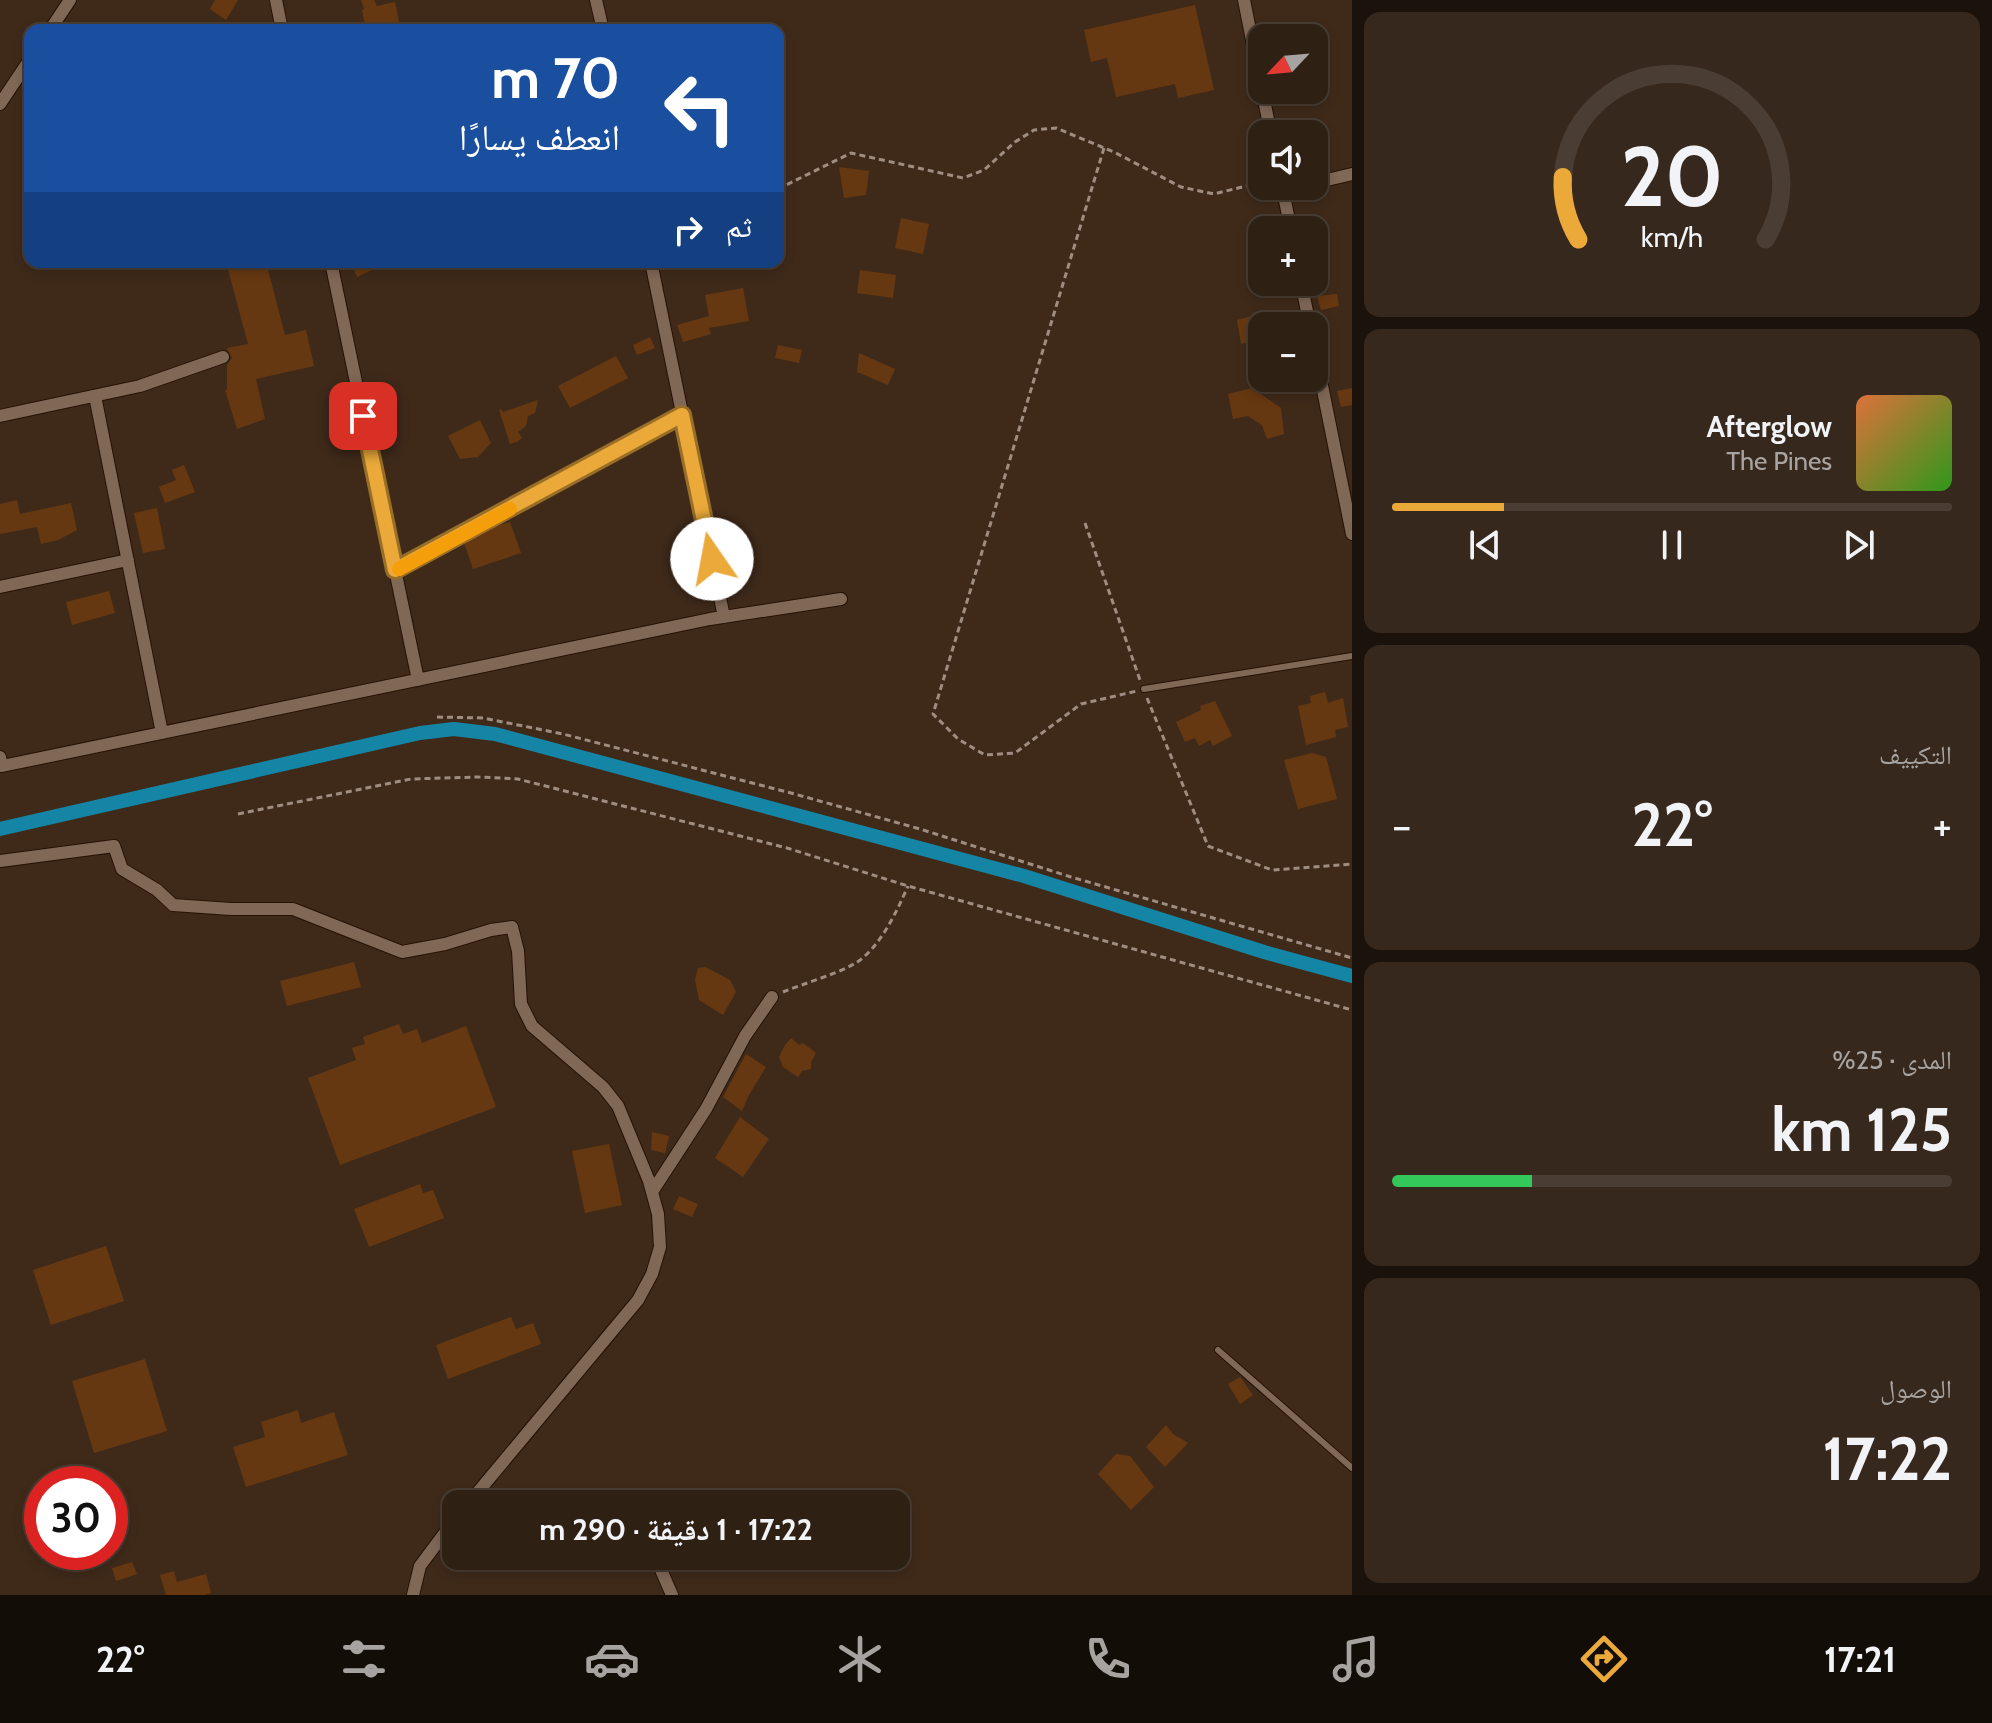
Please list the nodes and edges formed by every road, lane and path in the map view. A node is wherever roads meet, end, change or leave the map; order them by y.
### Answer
1 (70, 0) edge
2 (276, 0) edge
3 (596, 0) edge
4 (1244, 0) edge
5 (54, 24) edge
6 (281, 24) edge
7 (602, 24) edge
8 (1249, 24) edge
9 (24, 68) edge
10 (0, 104) edge
11 (1104, 148) junction
12 (1352, 174) edge
13 (1328, 180) edge
14 (784, 186) edge
15 (1248, 186) edge
16 (332, 268) edge
17 (652, 268) edge
18 (223, 357) dead end
19 (1323, 392) edge
20 (95, 396) junction
21 (682, 415) junction
22 (0, 416) edge
23 (1085, 523) dead end
24 (1352, 534) edge
25 (128, 560) junction
26 (395, 570) junction
27 (0, 587) edge
28 (841, 599) dead end
29 (724, 617) junction
30 (1352, 656) edge
31 (418, 680) junction
32 (1144, 689) junction
33 (437, 717) dead end
34 (162, 733) junction
35 (0, 757) edge
36 (238, 814) dead end
37 (0, 861) edge
38 (1352, 864) edge
39 (908, 886) junction
40 (1352, 958) edge
41 (772, 997) joint
42 (1352, 1010) edge
43 (652, 1192) junction
44 (1218, 1350) dead end
45 (1352, 1468) edge
46 (480, 1490) edge
47 (442, 1537) edge
48 (661, 1570) edge
49 (413, 1595) edge
50 (672, 1595) edge

1 - 5 street
2 - 6 street
3 - 7 street
4 - 8 street
9 - 10 street
11 - 14 path
11 - 15 path
11 - 32 path
12 - 13 street
16 - 26 street
17 - 21 street
18 - 20 street
19 - 24 street
20 - 22 street
20 - 25 street
21 - 26 street
21 - 29 street
23 - 32 path
25 - 27 street
25 - 34 street
26 - 31 street
28 - 29 street
29 - 31 street
30 - 32 lane
31 - 34 street
32 - 38 path
33 - 40 path
34 - 35 street
36 - 39 path
37 - 43 street
39 - 41 path
39 - 42 path
41 - 43 street
43 - 46 street
44 - 45 lane
47 - 49 street
48 - 50 street

